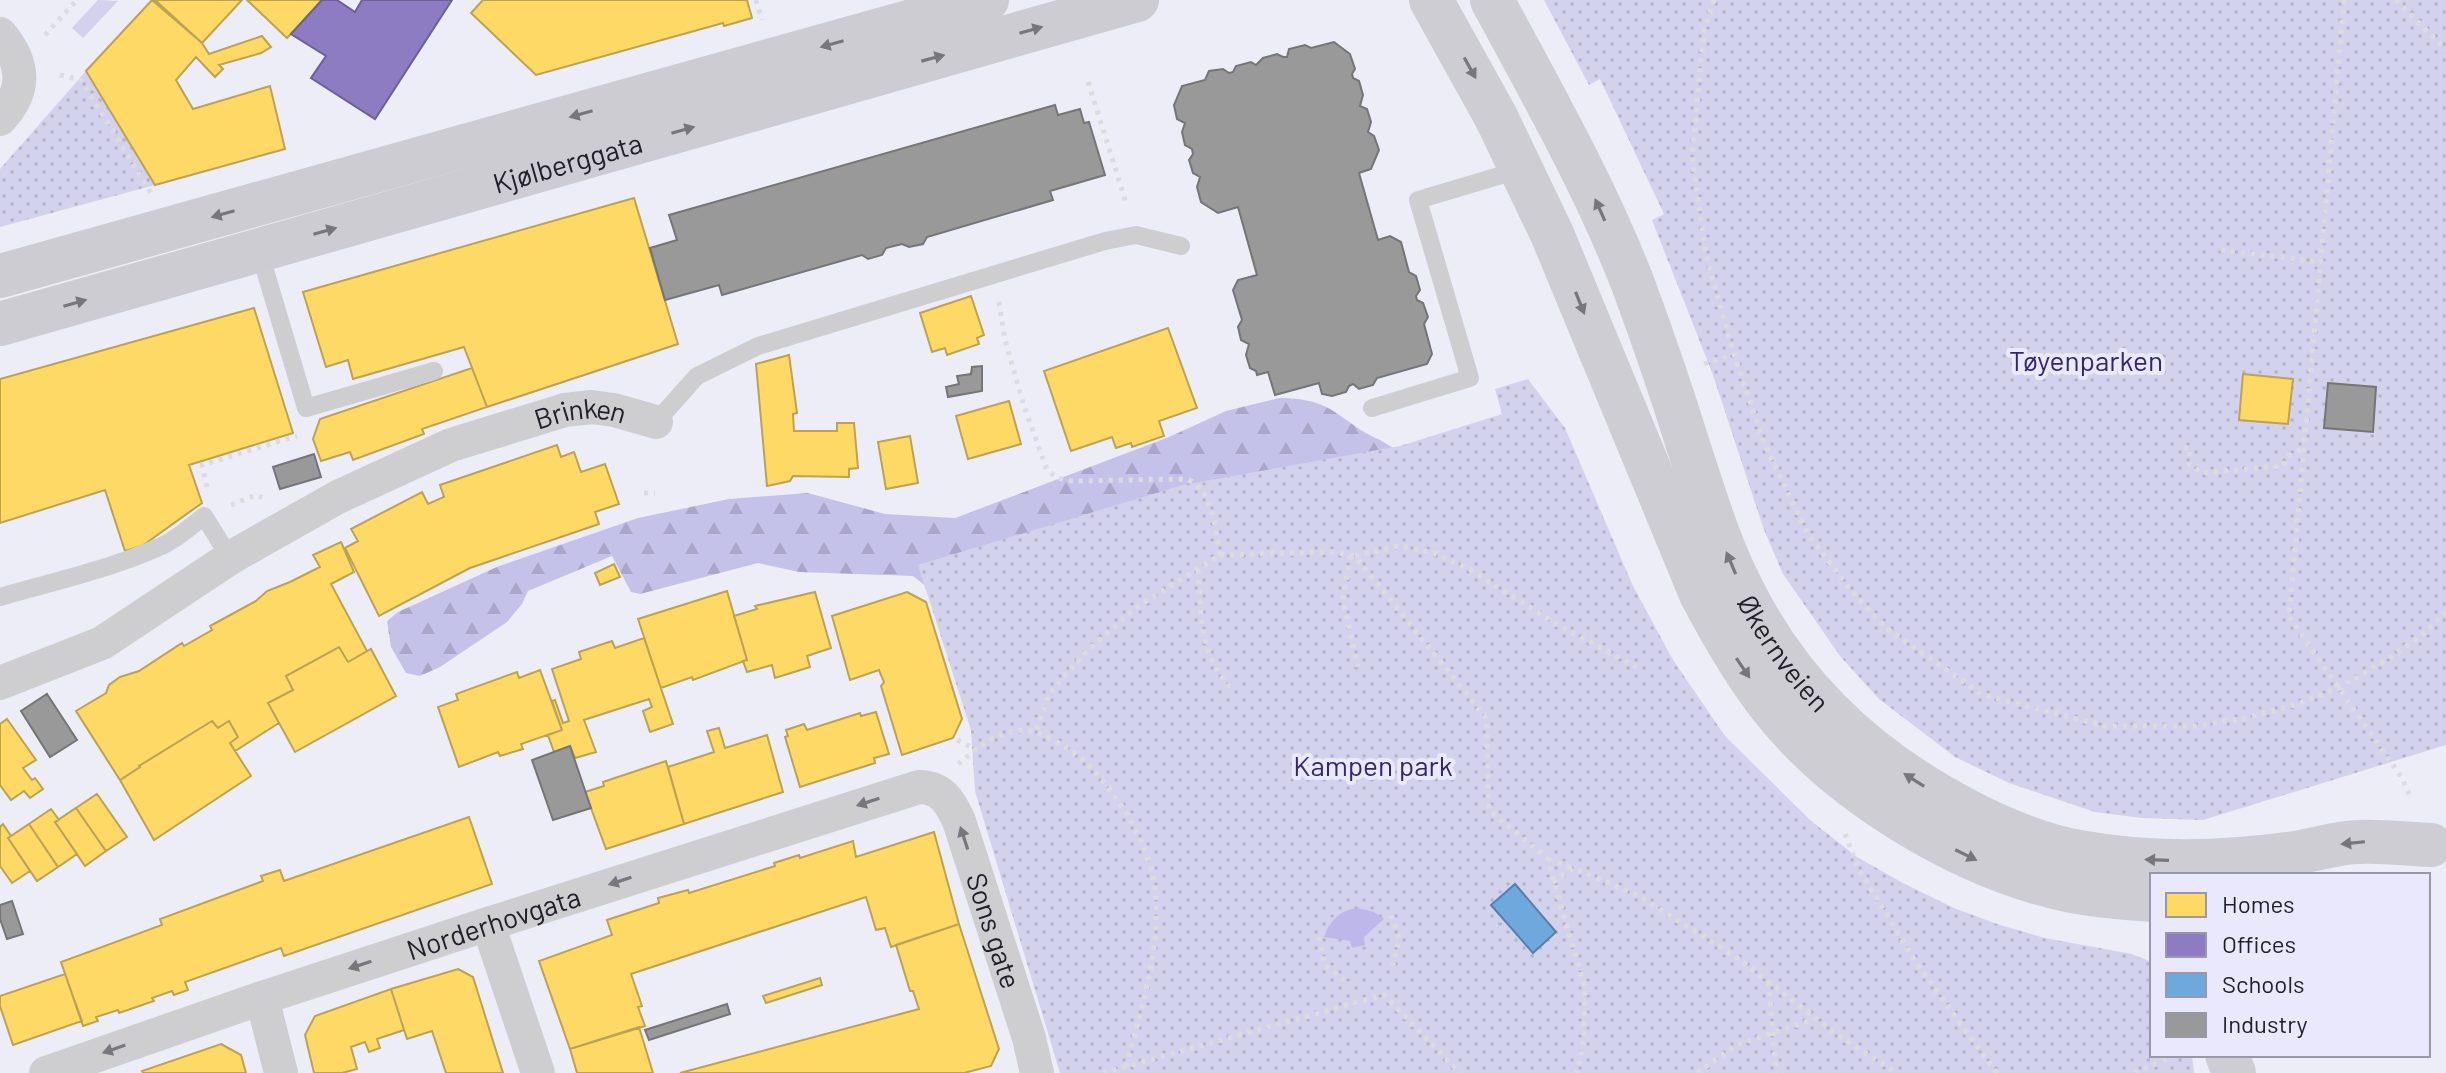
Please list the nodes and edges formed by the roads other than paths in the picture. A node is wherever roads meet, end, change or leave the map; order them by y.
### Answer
1 (987, 0) edge
2 (1137, 0) edge
3 (1431, 0) edge
4 (1492, 0) edge
5 (0, 34) edge
6 (0, 119) edge
7 (1522, 169) junction
8 (1181, 246) dead end
9 (259, 250) junction
10 (0, 276) edge
11 (0, 324) edge
12 (434, 371) dead end
13 (1372, 408) dead end
14 (656, 422) joint
15 (230, 558) junction
16 (0, 597) edge
17 (0, 683) edge
18 (942, 793) joint
19 (2438, 842) edge
20 (2234, 869) edge
21 (2380, 873) edge
22 (2150, 900) edge
23 (488, 924) junction
24 (262, 998) junction
25 (46, 1073) edge
26 (281, 1073) edge
27 (538, 1073) edge
28 (1037, 1073) edge

1 -> 10 main road, Kjølberggata
9 -> 2 main road, Kjølberggata
3 -> 7 main road, Økernveien
20 -> 4 main road, Økernveien
5 - 6 street
7 - 13 lane
7 -> 22 main road, Økernveien
8 - 14 lane, Brinken
11 -> 9 main road, Kjølberggata
9 - 12 lane
14 - 15 street, Brinken
15 - 16 lane
15 - 17 street, Brinken
18 -> 23 street, Norderhovgata
28 -> 18 street, Sons gate
19 -> 20 main road, Økernveien
19 - 21 main road, Økernveien
23 -> 24 street, Norderhovgata
23 - 27 street
24 -> 25 street, Norderhovgata
24 - 26 street

